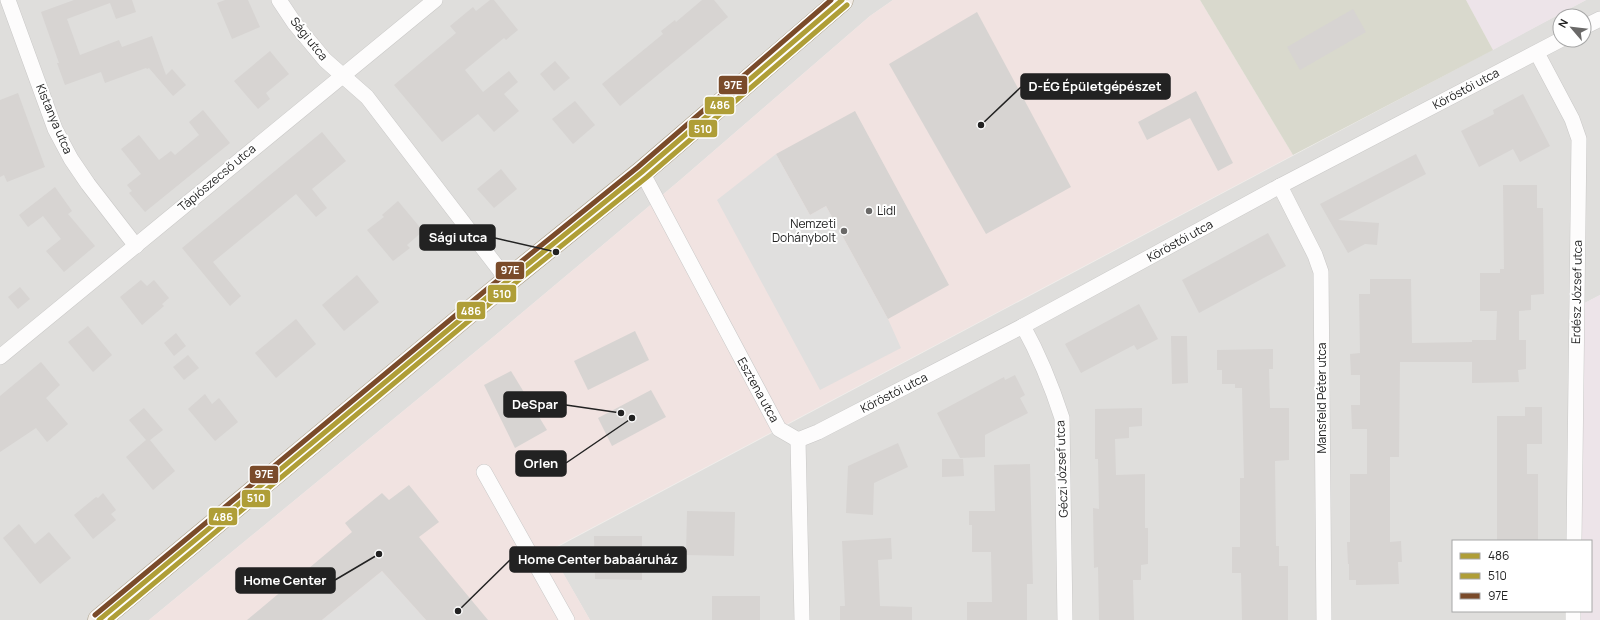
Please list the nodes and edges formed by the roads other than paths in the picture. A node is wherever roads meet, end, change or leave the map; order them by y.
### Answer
1 (8, 0) edge
2 (279, 0) edge
3 (435, 0) edge
4 (842, 0) edge
5 (1552, 44) edge
6 (1537, 52) junction
7 (342, 76) junction
8 (642, 172) junction
9 (1280, 186) junction
10 (136, 246) junction
11 (508, 281) junction
12 (1023, 326) junction
13 (0, 357) edge
14 (798, 440) junction
15 (484, 472) dead end
16 (1574, 540) edge
17 (99, 620) edge
18 (567, 620) edge
19 (802, 620) edge
20 (1065, 620) edge
21 (1324, 620) edge

1 - 10 street, Kistanya utca
2 - 7 street, Sági utca
3 - 7 street, Tápiószecső utca
4 - 8 main road
5 - 6 street, Köröstói utca
6 - 9 street, Köröstói utca
6 - 16 street, Erdész József utca
7 - 10 street, Tápiószecső utca
7 - 11 street, Sági utca
8 - 11 main road
8 - 14 street, Esztena utca
9 - 12 street, Köröstói utca
9 - 21 street, Mansfeld Péter utca
10 - 13 street, Tápiószecső utca
11 - 17 main road
12 - 14 street, Köröstói utca
12 - 20 street, Géczi József utca
14 - 19 street
15 - 18 street

